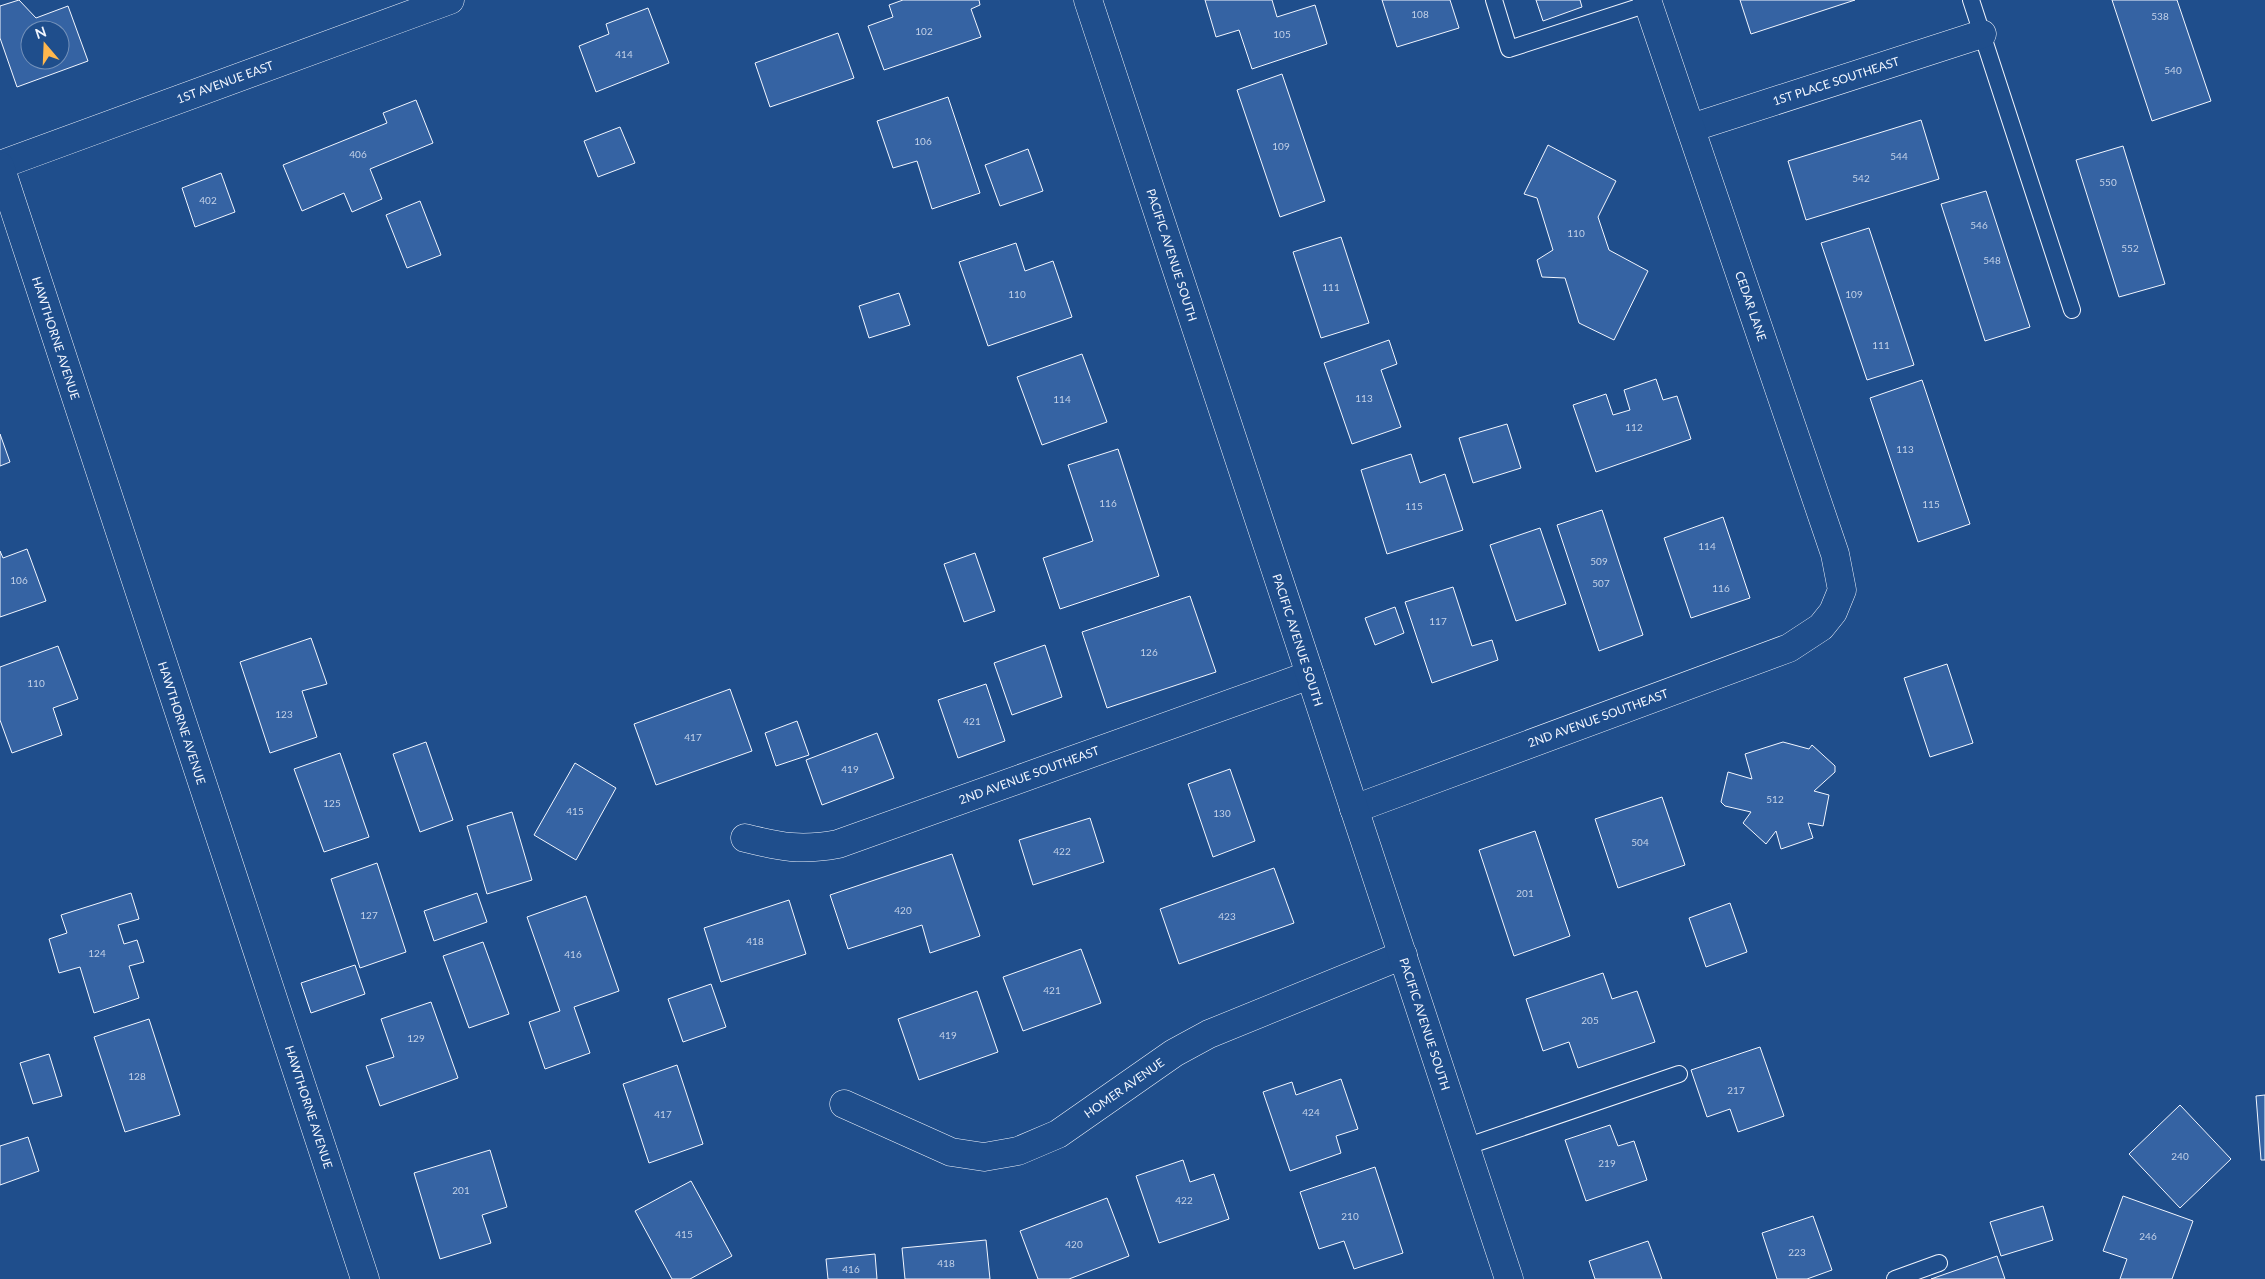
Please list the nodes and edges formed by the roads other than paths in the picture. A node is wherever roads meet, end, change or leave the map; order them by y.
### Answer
1 (450, 0) edge
2 (1088, 0) edge
3 (1494, 0) edge
4 (1971, 0) edge
5 (1648, 2) edge
6 (1982, 34) junction
7 (1691, 128) junction
8 (0, 165) edge
9 (2072, 310) dead end
10 (1832, 612) joint
11 (1310, 675) junction
12 (1354, 809) junction
13 (745, 838) dead end
14 (1403, 956) junction
15 (1680, 1074) dead end
16 (844, 1104) dead end
17 (1465, 1147) junction
18 (1939, 1263) dead end
19 (365, 1279) edge
20 (1509, 1279) edge
21 (1895, 1279) edge

1 - 8 street, 1ST AVENUE EAST
2 - 11 street, PACIFIC AVENUE SOUTH
3 - 5 lane
4 - 6 lane
5 - 7 street, CEDAR LANE
6 - 7 street, 1ST PLACE SOUTHEAST
6 - 9 lane
7 - 10 street, CEDAR LANE
8 - 19 street, HAWTHORNE AVENUE
10 - 12 street, 2ND AVENUE SOUTHEAST
11 - 12 street, PACIFIC AVENUE SOUTH
11 - 13 street, 2ND AVENUE SOUTHEAST
12 - 14 street, PACIFIC AVENUE SOUTH
14 - 16 street, HOMER AVENUE
14 - 17 street, PACIFIC AVENUE SOUTH
15 - 17 lane
17 - 20 street, PACIFIC AVENUE SOUTH
18 - 21 lane

